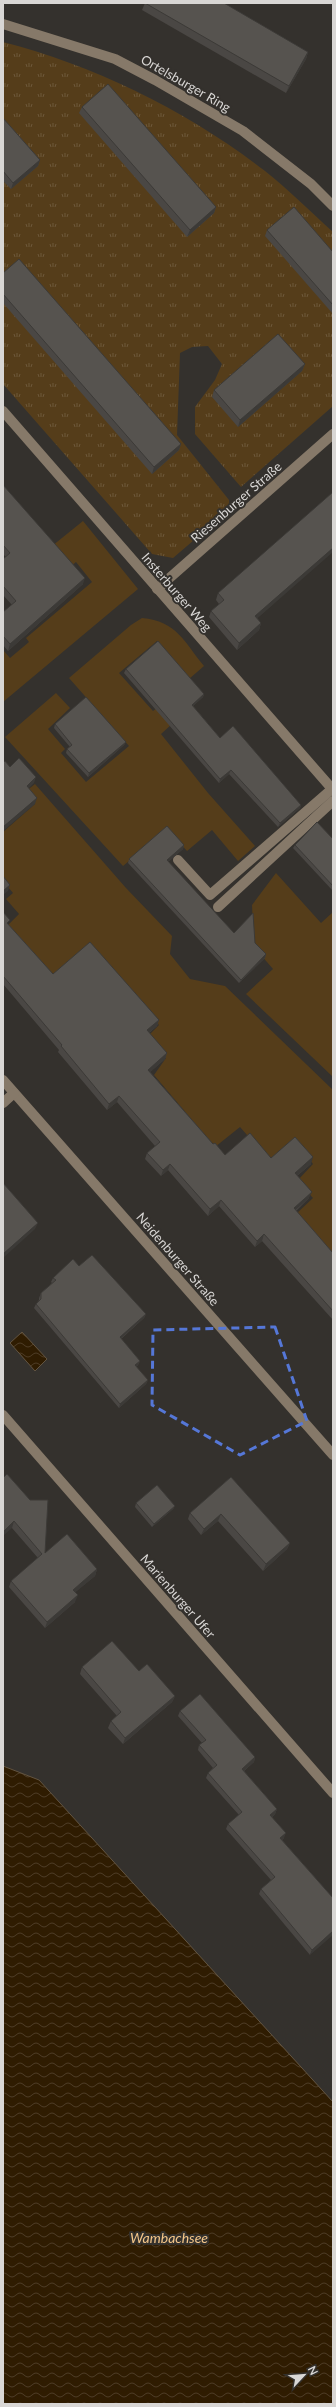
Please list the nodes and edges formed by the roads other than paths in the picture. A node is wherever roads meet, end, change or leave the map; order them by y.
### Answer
1 (3, 24) edge
2 (333, 206) edge
3 (3, 411) edge
4 (333, 434) edge
5 (156, 589) junction
6 (332, 789) edge
7 (333, 801) edge
8 (178, 860) dead end
9 (218, 907) dead end
10 (3, 1080) edge
11 (14, 1093) junction
12 (3, 1103) edge
13 (5, 1421) edge
14 (333, 1455) edge
15 (333, 1793) edge

1 - 2 street, Ortelsburger Ring
3 - 5 street, Insterburger Weg
4 - 5 street, Riesenburger Straße
5 - 6 street, Insterburger Weg
6 - 8 street
7 - 9 street
10 - 11 street, Neidenburger Straße
11 - 12 street
11 - 14 street, Neidenburger Straße
13 - 15 street, Marienburger Ufer

